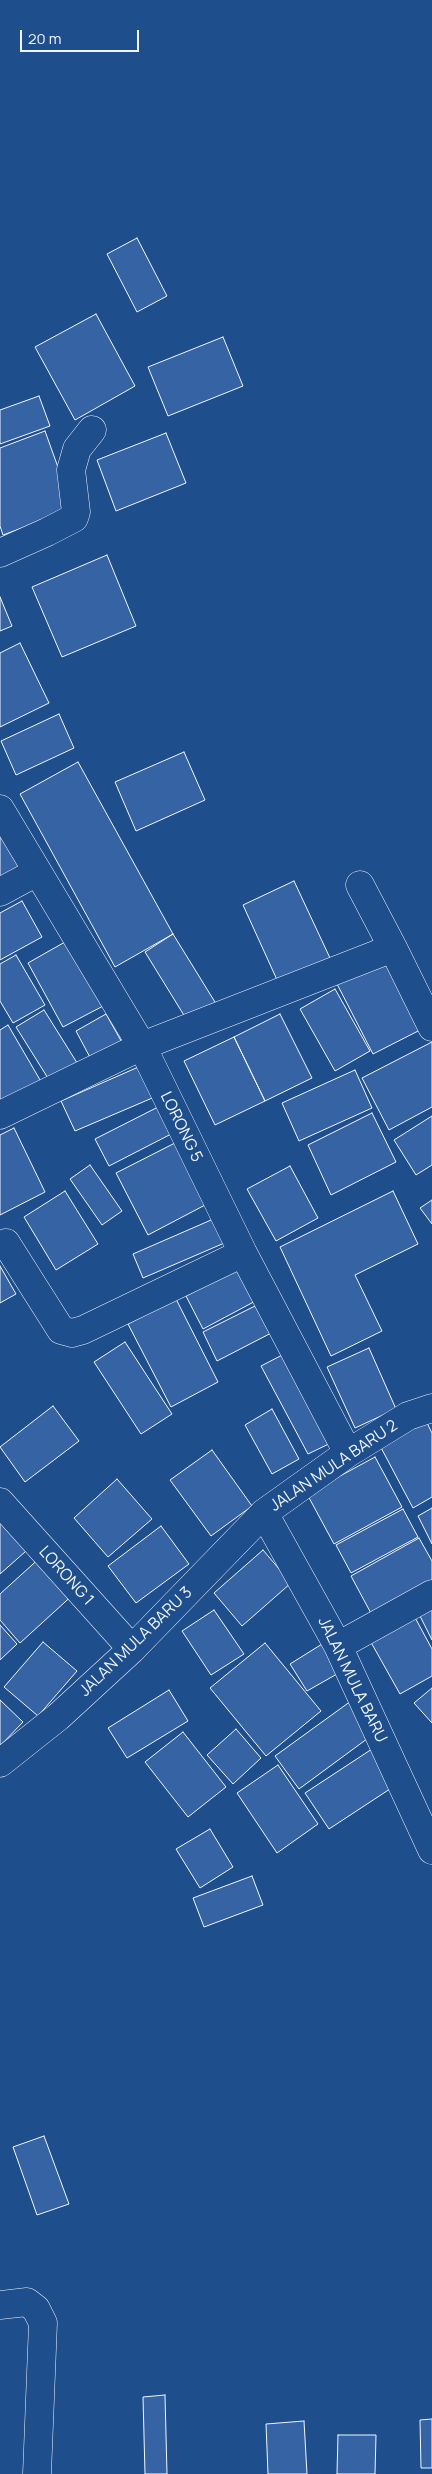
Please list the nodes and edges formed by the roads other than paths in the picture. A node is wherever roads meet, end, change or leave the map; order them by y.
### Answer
1 (92, 430) dead end
2 (0, 553) edge
3 (0, 809) edge
4 (37, 872) junction
5 (360, 885) dead end
6 (0, 892) edge
7 (393, 948) junction
8 (432, 1027) edge
9 (142, 1046) junction
10 (0, 1115) edge
11 (6, 1243) dead end
12 (243, 1253) junction
13 (432, 1408) edge
14 (348, 1453) junction
15 (0, 1502) edge
16 (264, 1513) junction
17 (432, 1594) edge
18 (338, 1646) junction
19 (132, 1649) junction
20 (0, 1764) edge
21 (432, 1850) edge
22 (0, 2305) edge
23 (38, 2474) edge

1 - 2 street
3 - 4 street, LORONG 5
4 - 6 street
4 - 9 street, LORONG 5
5 - 7 street
7 - 8 street
7 - 9 street
9 - 10 street
9 - 12 street, LORONG 5
11 - 12 street
12 - 14 street, LORONG 5
13 - 14 street, JALAN MULA BARU 2
14 - 16 street, JALAN MULA BARU 2
15 - 19 street, LORONG 1
16 - 18 street, JALAN MULA BARU
16 - 19 street, JALAN MULA BARU 3
17 - 18 street
18 - 21 street, JALAN MULA BARU
19 - 20 street, JALAN MULA BARU 3
22 - 23 street

